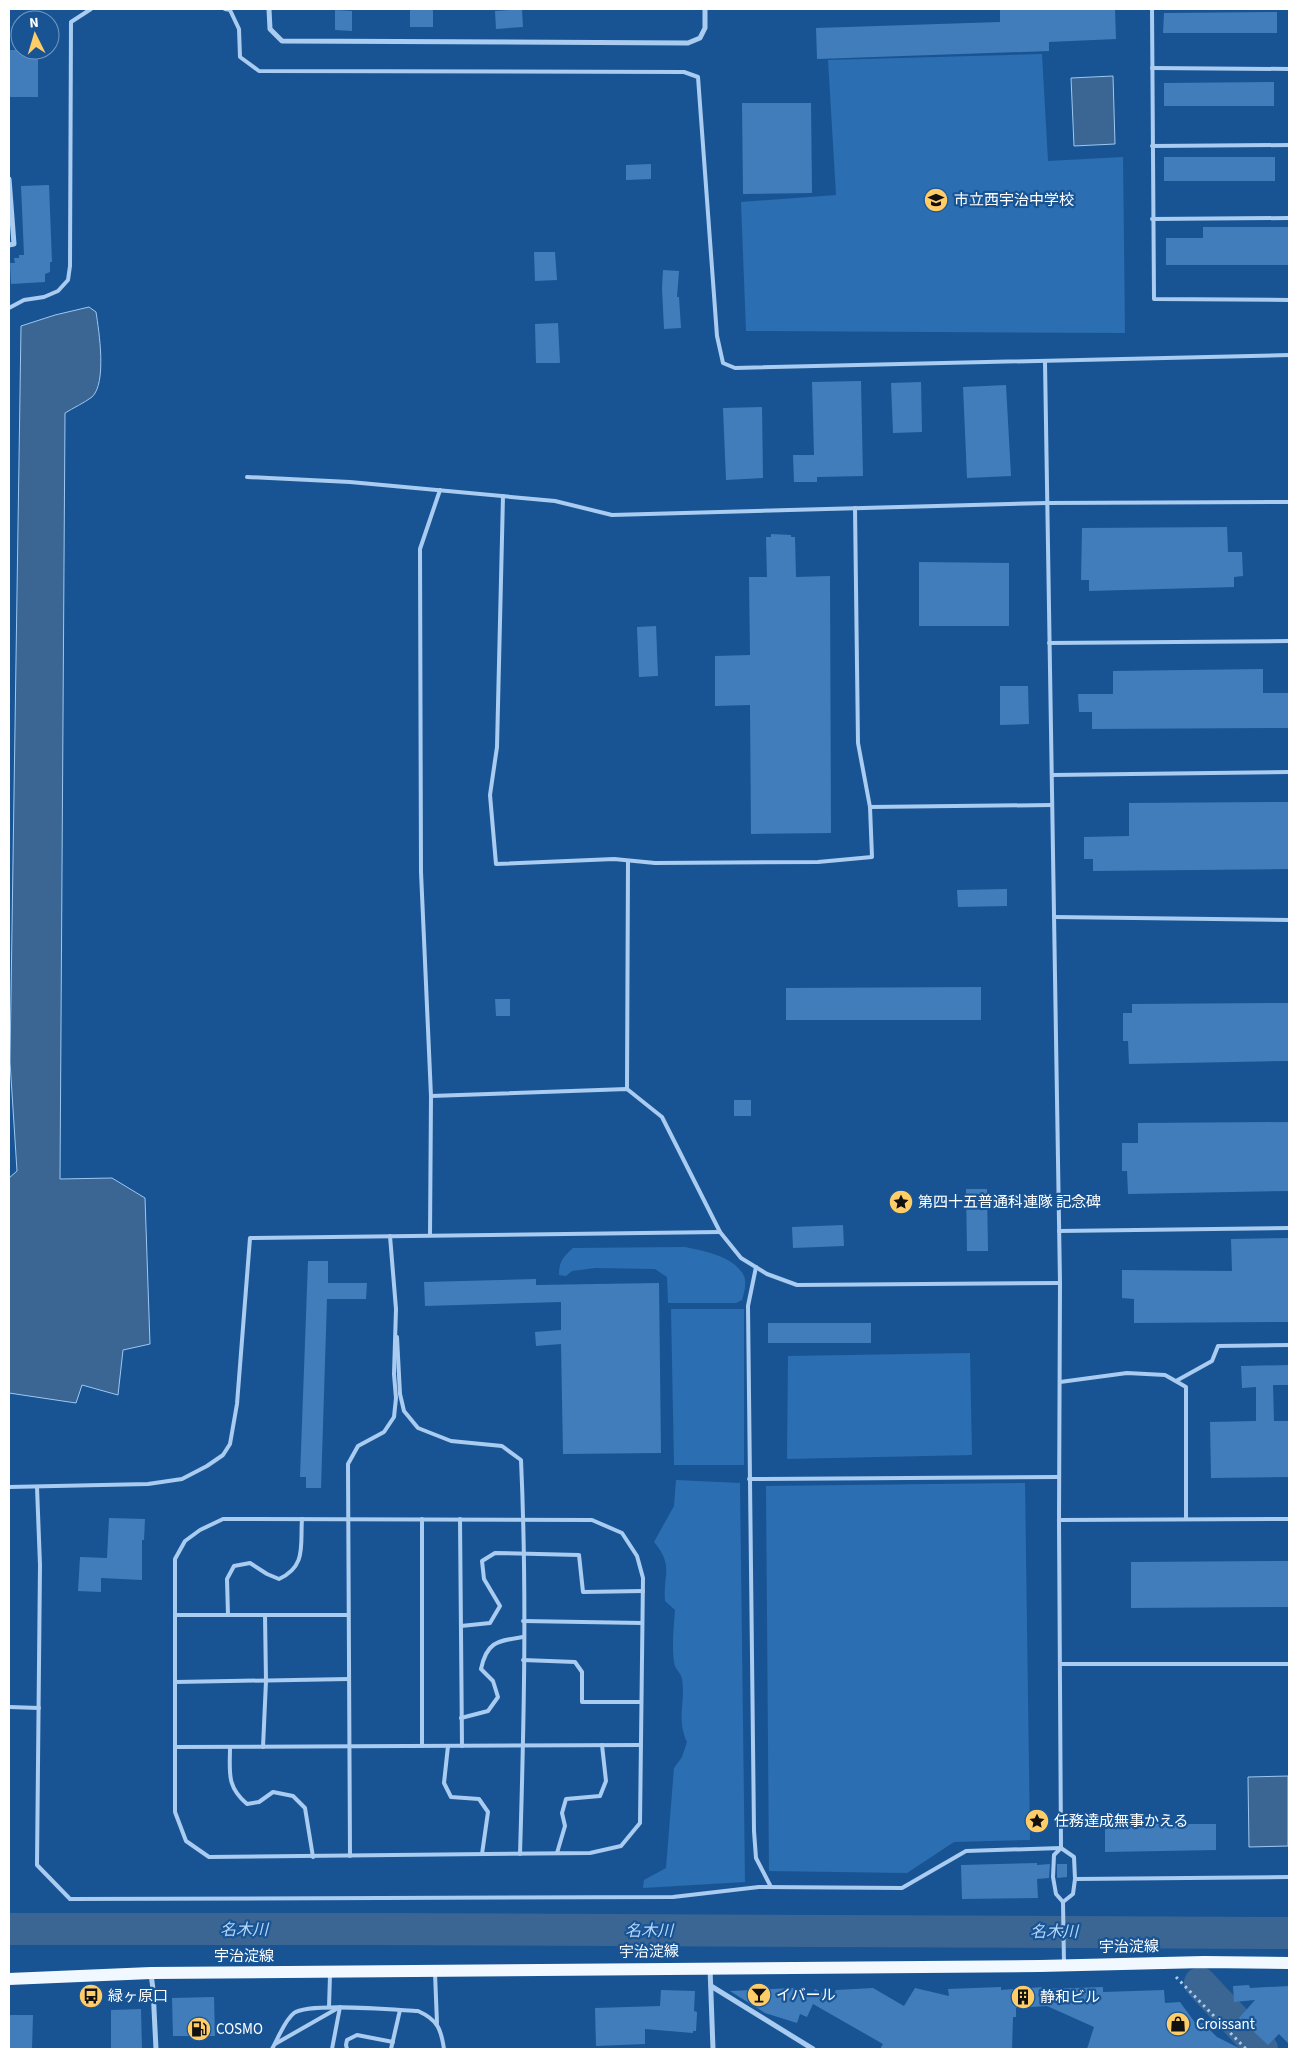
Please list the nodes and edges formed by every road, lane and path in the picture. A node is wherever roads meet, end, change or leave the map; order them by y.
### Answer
1 (91, 9) edge
2 (225, 9) edge
3 (269, 9) edge
4 (705, 9) edge
5 (1152, 9) edge
6 (1152, 68) junction
7 (1289, 69) edge
8 (1289, 145) edge
9 (1152, 146) junction
10 (9, 179) edge
11 (1289, 218) edge
12 (1152, 219) junction
13 (9, 245) edge
14 (1289, 300) edge
15 (9, 308) edge
16 (1289, 355) edge
17 (1044, 362) junction
18 (247, 477) dead end
19 (440, 490) junction
20 (503, 496) junction
21 (1289, 502) edge
22 (1046, 503) junction
23 (854, 508) junction
24 (1289, 641) edge
25 (1049, 643) junction
26 (1289, 772) edge
27 (1052, 775) junction
28 (1052, 805) junction
29 (870, 807) junction
30 (628, 861) junction
31 (1054, 917) junction
32 (1289, 920) edge
33 (627, 1089) junction
34 (431, 1096) junction
35 (1289, 1228) edge
36 (1059, 1231) junction
37 (720, 1232) junction
38 (390, 1236) junction
39 (430, 1236) junction
40 (756, 1267) junction
41 (1060, 1283) junction
42 (396, 1309) junction
43 (1289, 1345) edge
44 (1176, 1381) junction
45 (1060, 1382) junction
46 (1059, 1477) junction
47 (749, 1479) junction
48 (9, 1487) edge
49 (37, 1487) junction
50 (302, 1519) junction
51 (348, 1519) junction
52 (422, 1519) junction
53 (460, 1519) junction
54 (524, 1519) junction
55 (1186, 1519) junction
56 (1289, 1519) edge
57 (1059, 1520) junction
58 (524, 1554) junction
59 (643, 1591) junction
60 (175, 1615) junction
61 (228, 1615) junction
62 (265, 1615) junction
63 (348, 1615) junction
64 (523, 1621) junction
65 (642, 1623) junction
66 (461, 1626) junction
67 (523, 1637) junction
68 (523, 1660) junction
69 (1061, 1664) junction
70 (1289, 1664) edge
71 (349, 1679) junction
72 (266, 1681) junction
73 (175, 1682) junction
74 (641, 1702) junction
75 (9, 1707) edge
76 (39, 1708) junction
77 (461, 1718) junction
78 (602, 1745) junction
79 (641, 1745) junction
80 (349, 1746) junction
81 (422, 1746) junction
82 (448, 1746) junction
83 (462, 1746) junction
84 (523, 1746) junction
85 (175, 1747) junction
86 (230, 1747) junction
87 (263, 1747) junction
88 (1061, 1848) junction
89 (557, 1853) junction
90 (482, 1854) junction
91 (520, 1854) junction
92 (350, 1856) junction
93 (313, 1857) junction
94 (1289, 1877) edge
95 (1075, 1879) junction
96 (771, 1887) junction
97 (1063, 1902) junction
98 (1289, 1963) edge
99 (1064, 1965) junction
100 (710, 1968) junction
101 (435, 1971) junction
102 (330, 1972) junction
103 (151, 1973) junction
104 (1175, 1977) dead end
105 (9, 1978) edge
106 (711, 1986) junction
107 (340, 2007) junction
108 (329, 2008) junction
109 (400, 2010) junction
110 (437, 2024) junction
111 (393, 2042) junction
112 (275, 2044) junction
113 (156, 2049) edge
114 (272, 2049) edge
115 (332, 2049) edge
116 (347, 2049) edge
117 (392, 2049) edge
118 (444, 2049) edge
119 (713, 2049) edge
120 (813, 2049) edge
121 (1246, 2049) edge

1 - 15 lane
2 - 17 lane
3 - 4 street
5 - 6 lane
6 - 7 lane
6 - 9 lane
8 - 9 lane
9 - 12 lane
10 - 13 street
11 - 12 lane
12 - 14 lane
16 - 17 lane
17 - 22 lane
18 - 19 lane
19 - 20 lane
19 - 34 lane
20 - 23 lane
20 - 30 lane
21 - 22 lane
22 - 23 lane
22 - 25 lane
23 - 29 lane
24 - 25 lane
25 - 27 lane
26 - 27 lane
27 - 28 lane
28 - 29 lane
28 - 31 lane
29 - 30 lane
30 - 33 lane
31 - 32 lane
31 - 36 lane
33 - 34 lane
33 - 37 lane
34 - 39 lane
35 - 36 lane
36 - 41 lane
37 - 39 lane
37 - 40 lane
38 - 39 lane
38 - 42 lane
38 - 49 lane
40 - 41 lane
40 - 47 lane
41 - 45 lane
42 - 51 lane
42 - 54 lane
43 - 44 lane
44 - 45 lane
44 - 55 lane
45 - 46 lane
46 - 47 lane
46 - 57 lane
47 - 96 lane
48 - 49 lane
49 - 76 lane
50 - 51 lane
50 - 60 lane
50 - 61 lane
51 - 52 lane
51 - 63 lane
52 - 53 lane
52 - 81 lane
53 - 54 lane
53 - 66 lane
54 - 58 lane
54 - 59 lane
55 - 56 lane
55 - 57 lane
57 - 69 lane
58 - 59 lane
58 - 64 lane
58 - 66 lane
59 - 65 lane
60 - 61 lane
60 - 73 lane
61 - 62 lane
62 - 63 lane
62 - 72 lane
63 - 71 lane
64 - 65 lane
64 - 67 lane
65 - 74 lane
66 - 77 lane
67 - 68 lane
67 - 77 lane
68 - 74 lane
68 - 84 lane
69 - 70 lane
69 - 88 lane
71 - 72 lane
71 - 80 lane
72 - 73 lane
72 - 87 lane
73 - 85 lane
74 - 79 lane
75 - 76 lane
76 - 96 lane
77 - 83 lane
78 - 79 lane
78 - 84 lane
78 - 89 lane
79 - 89 lane
80 - 81 lane
80 - 87 lane
80 - 92 lane
81 - 82 lane
82 - 83 lane
82 - 90 lane
83 - 84 lane
84 - 91 lane
85 - 86 lane
85 - 93 lane
86 - 87 lane
86 - 93 lane
88 - 95 lane
88 - 96 lane
88 - 97 lane
89 - 91 lane
90 - 91 lane
90 - 92 lane
92 - 93 lane
94 - 95 lane
95 - 97 lane
97 - 99 lane
98 - 99 main road, 宇治淀線
99 - 100 main road, 宇治淀線
100 - 101 main road, 宇治淀線
100 - 106 street
101 - 102 main road, 宇治淀線
101 - 110 lane
102 - 103 main road, 宇治淀線
102 - 108 lane
103 - 105 main road, 宇治淀線
103 - 113 street
104 - 121 path
106 - 119 street
106 - 120 street
107 - 108 lane
107 - 109 lane
107 - 112 lane
107 - 115 lane
108 - 112 lane
109 - 110 lane
109 - 111 lane
110 - 118 lane
111 - 116 lane
111 - 117 lane
112 - 114 lane

